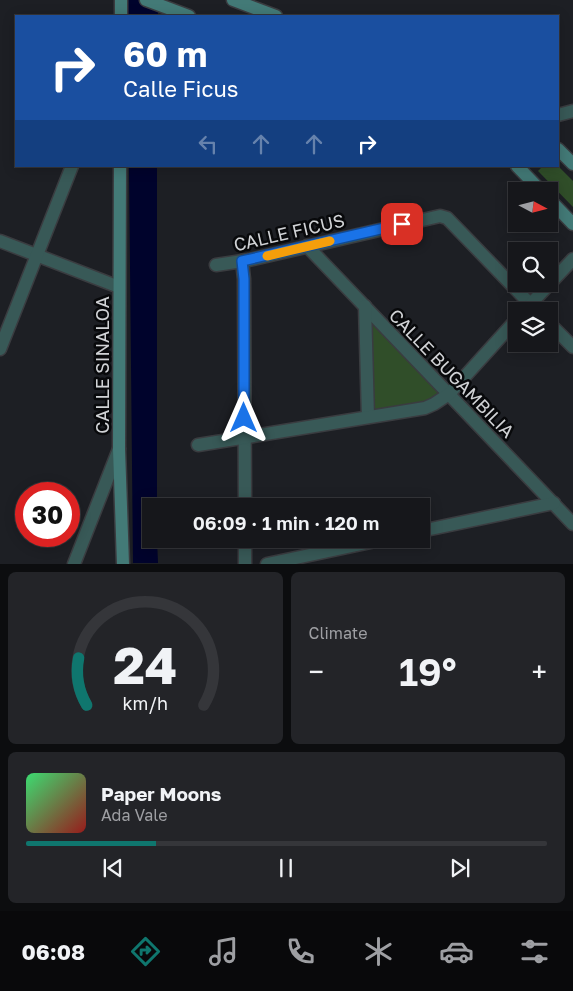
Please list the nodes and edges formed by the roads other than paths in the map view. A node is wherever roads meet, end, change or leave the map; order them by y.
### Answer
1 (121, 0) edge
2 (146, 0) edge
3 (234, 0) edge
4 (121, 15) edge
5 (186, 15) edge
6 (273, 15) edge
7 (573, 111) edge
8 (559, 115) edge
9 (559, 150) edge
10 (573, 164) edge
11 (72, 167) edge
12 (120, 167) edge
13 (518, 167) edge
14 (532, 182) edge
15 (558, 208) edge
16 (573, 224) edge
17 (0, 241) edge
18 (306, 246) junction
19 (37, 255) junction
20 (573, 259) edge
21 (242, 261) junction
22 (216, 265) dead end
23 (119, 287) junction
24 (525, 302) edge
25 (537, 302) edge
26 (365, 306) junction
27 (508, 329) edge
28 (558, 332) edge
29 (573, 347) edge
30 (0, 349) edge
31 (448, 394) junction
32 (368, 417) junction
33 (244, 438) junction
34 (198, 445) dead end
35 (119, 450) junction
36 (244, 498) edge
37 (554, 503) junction
38 (573, 524) edge
39 (430, 529) edge
40 (245, 548) edge
41 (343, 548) edge
42 (74, 564) edge
43 (123, 564) edge
44 (245, 564) edge
45 (267, 564) edge

1 - 4 street
2 - 5 street
3 - 6 street
7 - 8 street
9 - 10 street
11 - 19 street
12 - 23 street, CALLE SINALOA
13 - 14 street
15 - 16 street
17 - 19 street
18 - 21 street, CALLE FICUS
18 - 24 street, CALLE FICUS
18 - 26 street, CALLE BUGAMBILIA
19 - 23 street
19 - 30 street
20 - 25 street
21 - 22 street, CALLE FICUS
21 - 33 street
23 - 35 street, CALLE SINALOA
26 - 31 street, CALLE BUGAMBILIA
26 - 32 street
27 - 31 street
28 - 29 street
31 - 32 street
31 - 37 street, CALLE BUGAMBILIA
32 - 33 street
33 - 34 street
33 - 36 street
35 - 42 street
35 - 43 street, CALLE SINALOA
37 - 38 street, CALLE BUGAMBILIA
37 - 39 street
40 - 44 street
41 - 45 street

